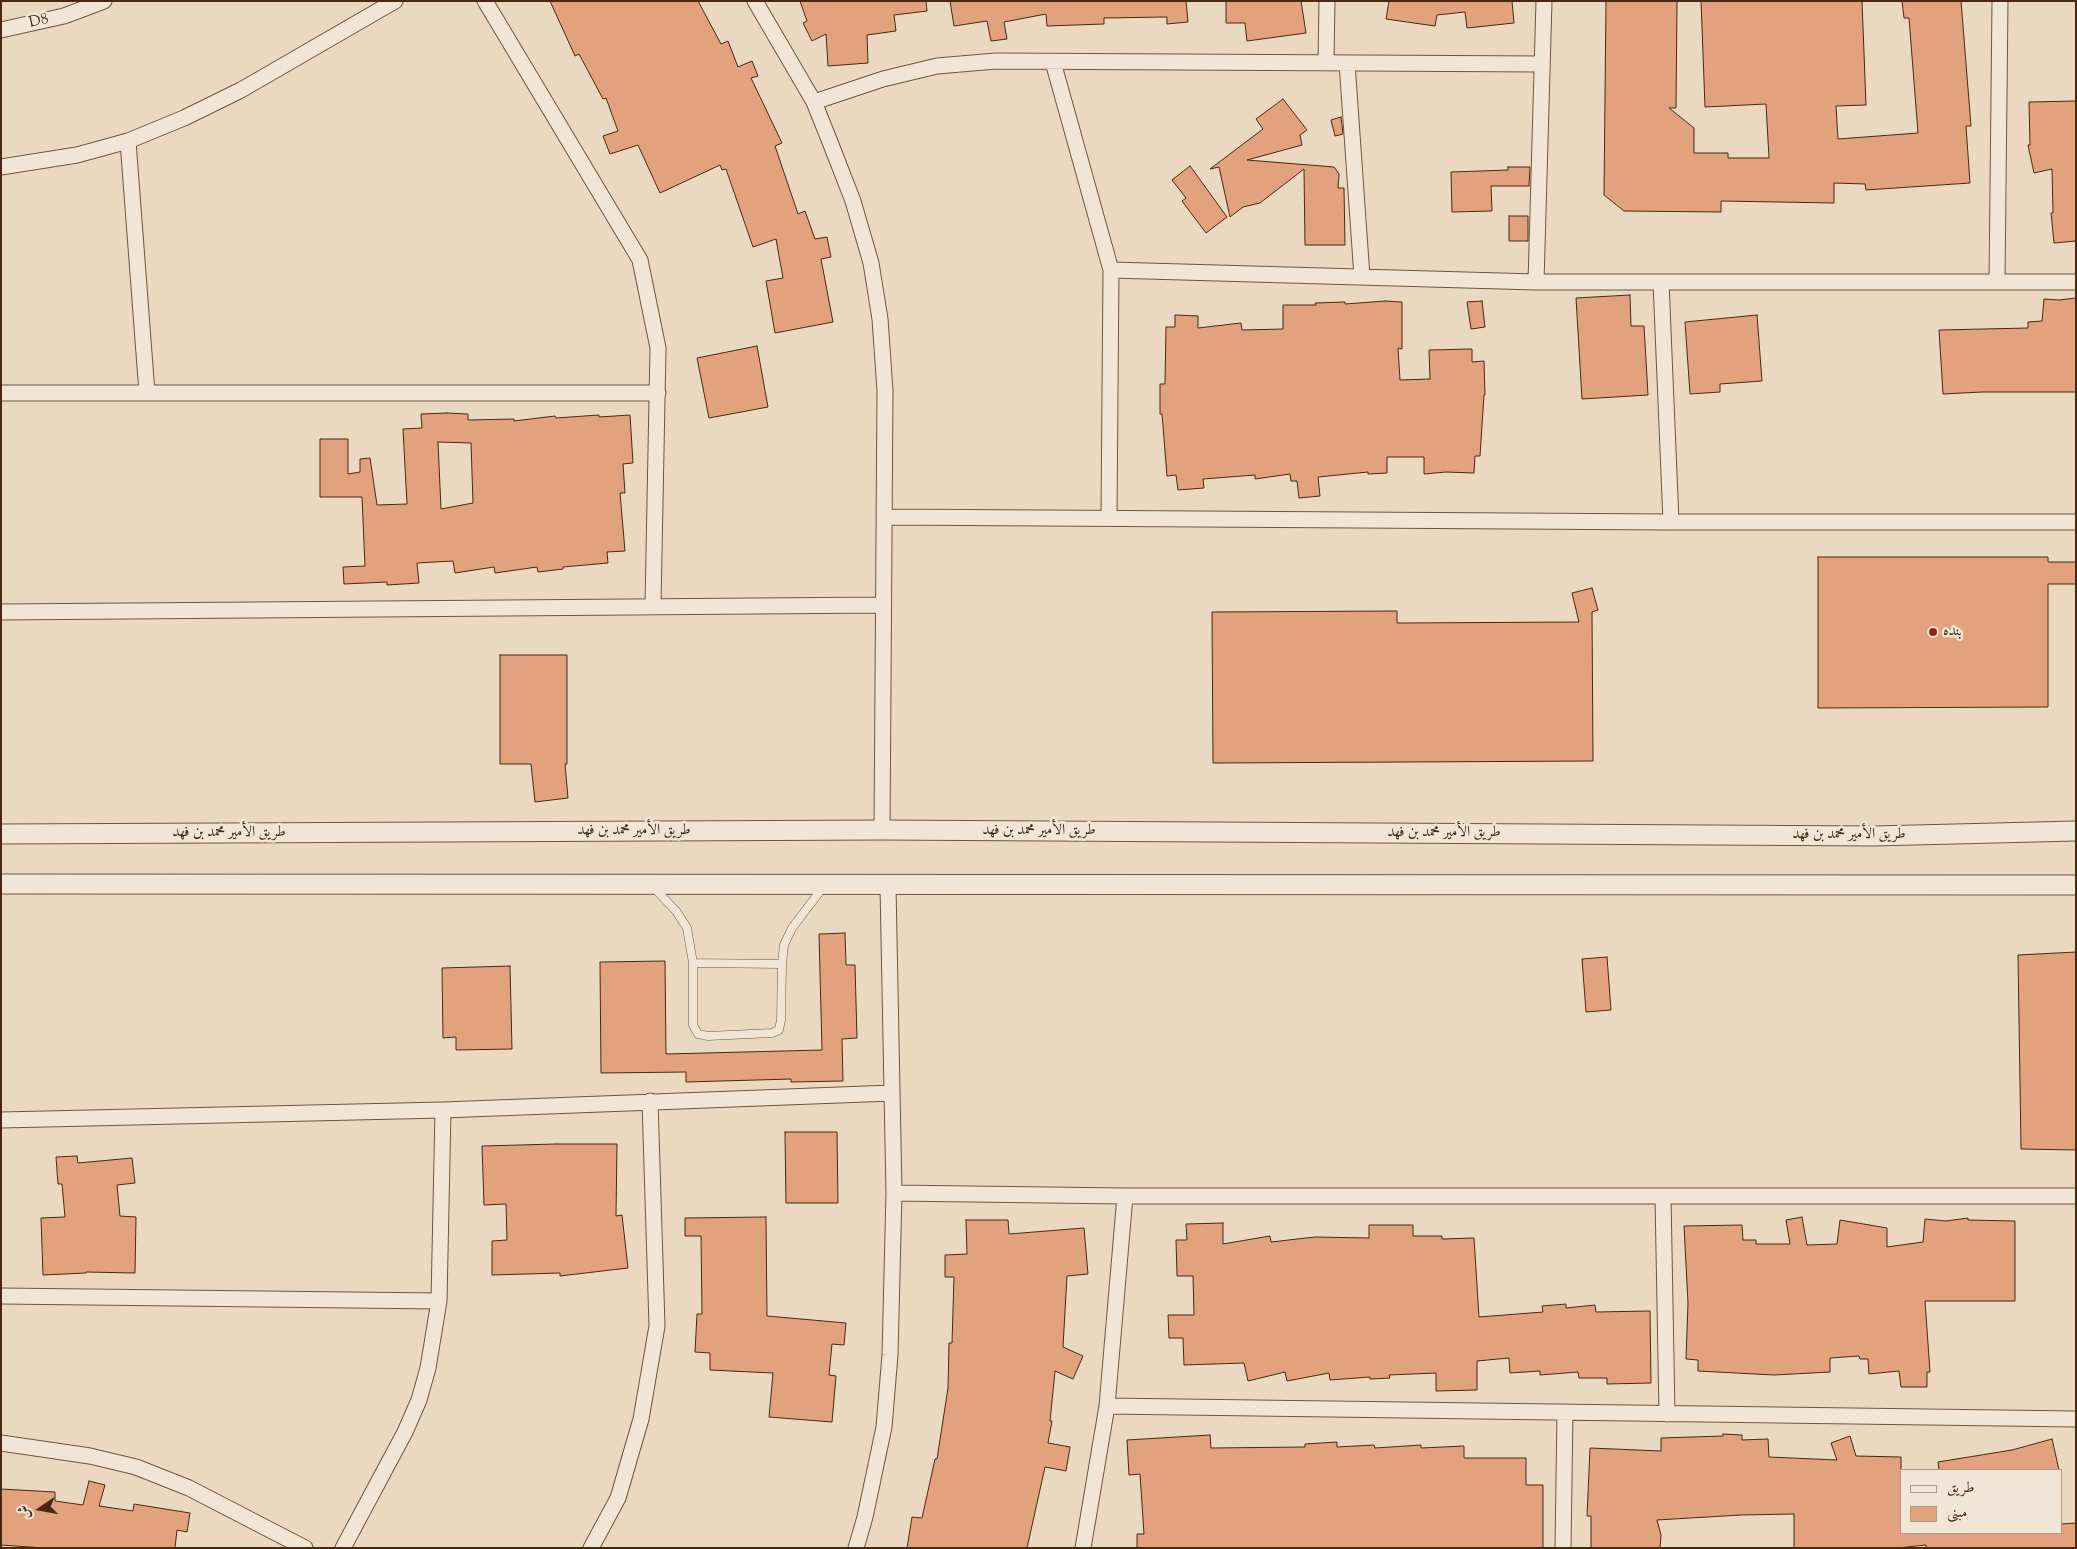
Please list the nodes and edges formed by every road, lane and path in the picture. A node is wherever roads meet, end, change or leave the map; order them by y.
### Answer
1 (104, 1) edge
2 (396, 1) edge
3 (485, 1) edge
4 (755, 1) edge
5 (1327, 1) edge
6 (1544, 1) edge
7 (2000, 1) edge
8 (1, 30) edge
9 (1053, 62) junction
10 (1326, 63) junction
11 (1347, 63) junction
12 (1542, 64) junction
13 (814, 102) junction
14 (128, 141) junction
15 (1, 167) edge
16 (1111, 270) junction
17 (1362, 277) junction
18 (1536, 282) junction
19 (1661, 282) junction
20 (1997, 282) junction
21 (2076, 282) edge
22 (1, 393) edge
23 (147, 393) junction
24 (658, 393) junction
25 (885, 517) junction
26 (1109, 518) junction
27 (1670, 522) junction
28 (2076, 522) edge
29 (652, 605) junction
30 (882, 605) junction
31 (1, 612) edge
32 (882, 830) junction
33 (2076, 831) edge
34 (1, 834) edge
35 (1, 884) edge
36 (2076, 885) edge
37 (652, 886) junction
38 (824, 886) junction
39 (888, 886) junction
40 (693, 963) junction
41 (782, 964) junction
42 (892, 1094) junction
43 (650, 1101) junction
44 (443, 1110) junction
45 (1, 1120) edge
46 (894, 1193) junction
47 (1125, 1196) junction
48 (1663, 1196) junction
49 (2076, 1196) edge
50 (1, 1296) edge
51 (439, 1301) junction
52 (1107, 1406) junction
53 (1564, 1412) junction
54 (1667, 1414) junction
55 (2076, 1419) edge
56 (1, 1444) edge
57 (305, 1548) edge
58 (344, 1548) edge
59 (591, 1548) edge
60 (856, 1548) edge
61 (1083, 1548) edge
62 (1563, 1548) edge

1 - 8 street, D8
2 - 14 street
3 - 24 street
4 - 13 street
5 - 10 street
6 - 12 street
7 - 20 street
9 - 10 street
9 - 13 street
9 - 16 street
10 - 11 street
11 - 12 street
11 - 17 street
12 - 18 street
13 - 25 street
14 - 15 street
14 - 23 street
16 - 17 street
16 - 26 street
17 - 18 street
18 - 19 street
19 - 20 street
19 - 27 street
20 - 21 street
22 - 23 street
23 - 24 street
24 - 29 street
25 - 26 street
25 - 30 street
26 - 27 street
27 - 28 street
29 - 30 street
29 - 31 street
30 - 32 street
32 - 33 street, طريق الأمير محمد بن فهد
32 - 34 street, طريق الأمير محمد بن فهد
35 - 37 street
36 - 39 street
37 - 38 street
37 - 40 lane
38 - 39 street
38 - 41 lane
39 - 42 street
40 - 41 lane
40 - 41 lane
42 - 43 street
42 - 46 street
43 - 44 street
43 - 59 street
44 - 45 street
44 - 51 street
46 - 47 street
46 - 60 street
47 - 48 street
47 - 52 street
48 - 49 street
48 - 54 street
50 - 51 street
51 - 58 street
52 - 53 street
52 - 61 street
53 - 54 street
53 - 62 street
54 - 55 street
56 - 57 street

